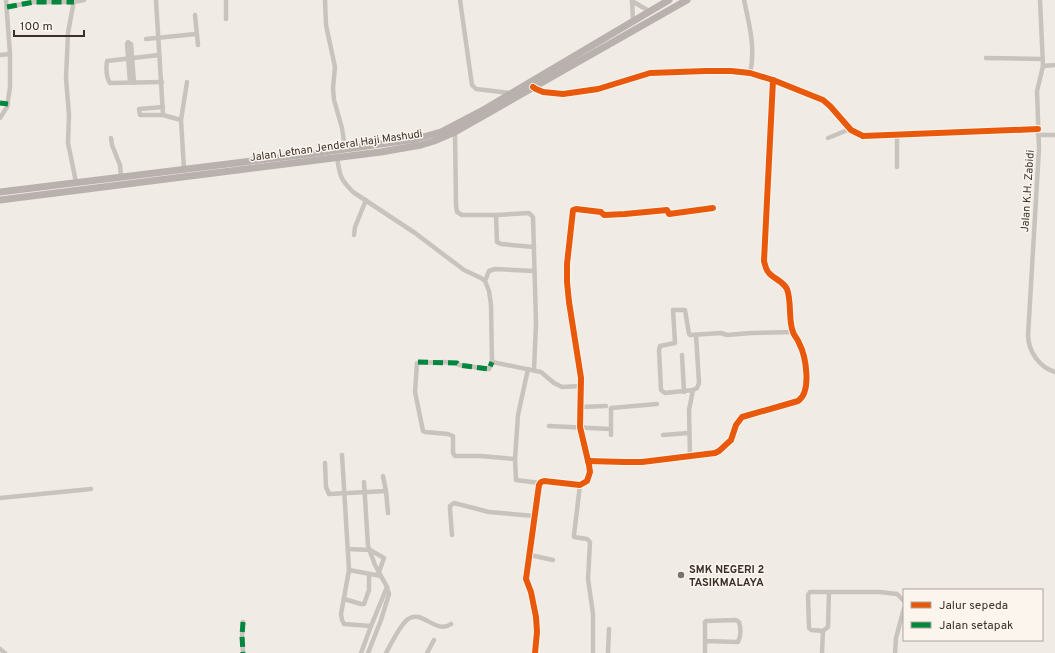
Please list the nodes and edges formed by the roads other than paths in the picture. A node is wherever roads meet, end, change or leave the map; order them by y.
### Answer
1 (6, 0) edge
2 (84, 0) edge
3 (156, 0) edge
4 (226, 0) edge
5 (324, 0) edge
6 (460, 0) edge
7 (669, 0) edge
8 (687, 0) edge
9 (744, 0) edge
10 (1040, 0) edge
11 (34, 1) edge
12 (74, 1) edge
13 (632, 1) edge
14 (7, 7) junction
15 (650, 11) junction
16 (195, 15) dead end
17 (226, 19) dead end
18 (633, 21) junction
19 (196, 34) junction
20 (159, 38) junction
21 (146, 39) dead end
22 (198, 45) dead end
23 (10, 54) junction
24 (0, 55) edge
25 (159, 56) junction
26 (131, 58) junction
27 (986, 58) dead end
28 (1042, 59) junction
29 (1055, 65) edge
30 (1043, 66) junction
31 (750, 73) junction
32 (773, 80) junction
33 (132, 82) junction
34 (162, 82) junction
35 (186, 82) dead end
36 (533, 87) junction
37 (510, 93) junction
38 (0, 103) edge
39 (8, 104) junction
40 (163, 107) junction
41 (163, 115) junction
42 (0, 118) edge
43 (181, 120) junction
44 (850, 129) junction
45 (1038, 129) junction
46 (455, 132) junction
47 (897, 134) junction
48 (1055, 135) edge
49 (1038, 136) junction
50 (111, 138) dead end
51 (828, 138) dead end
52 (345, 148) junction
53 (380, 148) junction
54 (338, 157) junction
55 (897, 167) dead end
56 (184, 169) junction
57 (120, 177) junction
58 (76, 182) junction
59 (0, 192) edge
60 (0, 200) edge
61 (366, 200) junction
62 (714, 208) dead end
63 (496, 215) junction
64 (354, 235) dead end
65 (534, 247) junction
66 (534, 271) junction
67 (485, 281) junction
68 (793, 332) junction
69 (696, 335) junction
70 (682, 355) dead end
71 (492, 362) junction
72 (528, 369) junction
73 (534, 370) junction
74 (1055, 372) edge
75 (581, 386) junction
76 (693, 390) junction
77 (684, 392) junction
78 (657, 404) dead end
79 (606, 406) dead end
80 (580, 407) junction
81 (549, 426) dead end
82 (580, 427) junction
83 (610, 429) junction
84 (689, 433) junction
85 (611, 435) dead end
86 (663, 435) dead end
87 (342, 455) dead end
88 (690, 456) junction
89 (515, 459) junction
90 (588, 461) junction
91 (325, 463) dead end
92 (383, 476) dead end
93 (364, 482) dead end
94 (540, 483) junction
95 (580, 485) junction
96 (92, 489) dead end
97 (386, 491) junction
98 (365, 492) junction
99 (344, 494) junction
100 (0, 498) edge
101 (388, 513) dead end
102 (534, 516) junction
103 (452, 535) dead end
104 (348, 548) junction
105 (370, 550) junction
106 (530, 555) junction
107 (553, 560) dead end
108 (349, 570) junction
109 (369, 574) junction
110 (380, 574) junction
111 (387, 587) junction
112 (830, 592) junction
113 (344, 599) junction
114 (903, 600) edge
115 (379, 606) junction
116 (385, 608) junction
117 (903, 612) edge
118 (375, 618) junction
119 (381, 620) junction
120 (243, 622) dead end
121 (451, 624) dead end
122 (371, 626) junction
123 (609, 629) dead end
124 (823, 631) junction
125 (434, 640) dead end
126 (705, 641) junction
127 (0, 649) edge
128 (5, 653) edge
129 (243, 653) edge
130 (361, 653) edge
131 (368, 653) edge
132 (386, 653) edge
133 (427, 653) edge
134 (535, 653) edge
135 (593, 653) edge
136 (608, 653) edge
137 (705, 653) edge
138 (822, 653) edge
139 (895, 653) edge

1 - 14 street
2 - 12 street
3 - 20 street
4 - 17 street
5 - 52 street
6 - 37 street
7 - 15 main road, Jalan Letnan Jenderal Haji Mashudi
8 - 36 main road, Jalan Letnan Jenderal Haji Mashudi
9 - 31 street
10 - 28 street, Jalan K.H. Zabidi
11 - 12 street
11 - 14 street
12 - 58 street
13 - 15 street
13 - 18 street
14 - 23 street
15 - 18 main road, Jalan Letnan Jenderal Haji Mashudi
16 - 19 street
18 - 37 main road, Jalan Letnan Jenderal Haji Mashudi
19 - 20 street
19 - 22 street
20 - 21 street
20 - 25 street
23 - 24 street
23 - 39 street
25 - 26 street
25 - 34 street
26 - 33 street
26 - 33 street
27 - 28 street
28 - 30 street, Jalan K.H. Zabidi
29 - 30 street
30 - 45 street, Jalan K.H. Zabidi
31 - 32 street
31 - 36 street
32 - 44 street
32 - 68 street
33 - 34 street
34 - 40 street
35 - 43 street
36 - 46 main road, Jalan Letnan Jenderal Haji Mashudi
37 - 53 main road, Jalan Letnan Jenderal Haji Mashudi
38 - 39 street
39 - 42 street
40 - 41 street
40 - 41 street
41 - 43 street
43 - 56 street
44 - 47 street
44 - 51 street
45 - 47 street
45 - 49 street, Jalan K.H. Zabidi
46 - 53 main road, Jalan Letnan Jenderal Haji Mashudi
46 - 63 street
47 - 55 street
48 - 49 street
49 - 74 street, Jalan K.H. Zabidi
50 - 57 street
52 - 53 main road, Jalan Letnan Jenderal Haji Mashudi
52 - 56 main road, Jalan Letnan Jenderal Haji Mashudi
53 - 54 main road, Jalan Letnan Jenderal Haji Mashudi
54 - 60 main road, Jalan Letnan Jenderal Haji Mashudi
54 - 61 street
56 - 57 main road, Jalan Letnan Jenderal Haji Mashudi
57 - 58 main road, Jalan Letnan Jenderal Haji Mashudi
58 - 59 main road, Jalan Letnan Jenderal Haji Mashudi
61 - 64 street
61 - 67 street
62 - 75 street
63 - 65 street
63 - 65 street
65 - 66 street
66 - 67 street
66 - 73 street
67 - 71 street
68 - 69 street
68 - 88 street
69 - 76 street
69 - 77 street
70 - 77 street
71 - 72 street
71 - 89 street
72 - 73 street
72 - 89 street
73 - 75 street
75 - 80 street
76 - 77 street
76 - 84 street
78 - 83 street
79 - 80 street
80 - 82 street
81 - 82 street
82 - 83 street
82 - 90 street
83 - 85 street
84 - 86 street
84 - 88 street
87 - 99 street
88 - 90 street
89 - 94 street
90 - 95 street
91 - 99 street
92 - 97 street
93 - 98 street
94 - 95 street
94 - 102 street
95 - 135 street
96 - 100 street
97 - 98 street
97 - 101 street
98 - 99 street
98 - 105 street
99 - 104 street
102 - 103 street
102 - 106 street
104 - 105 street
104 - 108 street
105 - 110 street
105 - 110 street
106 - 107 street
106 - 134 street
108 - 109 street
108 - 113 street
109 - 110 street
109 - 113 street
110 - 111 street
111 - 115 street
111 - 116 street
112 - 114 street
112 - 124 street
112 - 124 street
113 - 122 street
115 - 116 street
115 - 118 street
116 - 119 street
117 - 139 street
118 - 119 street
118 - 122 street
119 - 131 street
120 - 129 street
121 - 132 street
122 - 130 street
123 - 136 street
124 - 138 street
125 - 133 street
126 - 126 street
126 - 137 street
127 - 128 street

